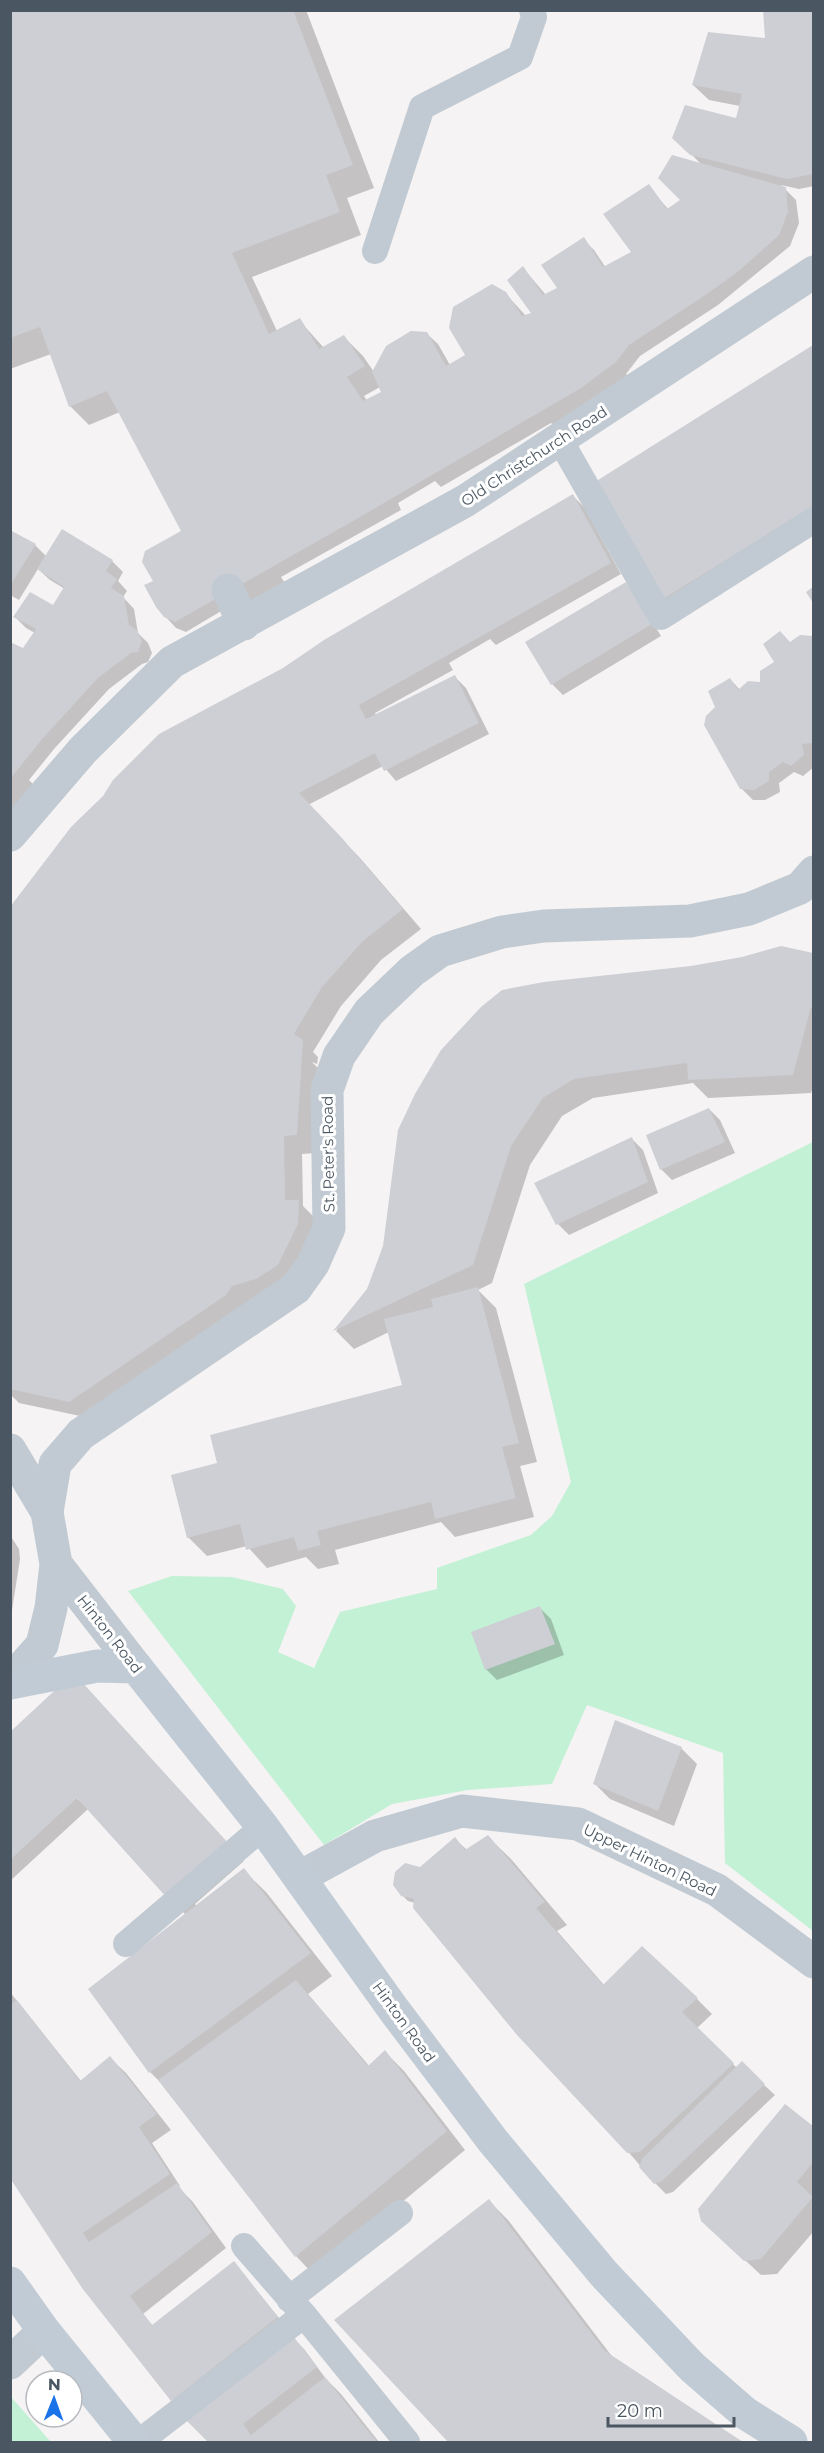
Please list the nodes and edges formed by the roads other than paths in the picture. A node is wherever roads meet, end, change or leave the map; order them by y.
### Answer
1 (532, 10) edge
2 (375, 251) dead end
3 (813, 272) edge
4 (560, 441) junction
5 (813, 520) edge
6 (228, 590) dead end
7 (244, 624) junction
8 (10, 835) edge
9 (809, 884) edge
10 (10, 1450) edge
11 (47, 1512) junction
12 (56, 1564) junction
13 (136, 1667) junction
14 (10, 1682) edge
15 (262, 1827) junction
16 (300, 1877) junction
17 (126, 1944) dead end
18 (813, 1962) edge
19 (400, 2213) dead end
20 (244, 2246) dead end
21 (10, 2283) edge
22 (296, 2307) junction
23 (44, 2331) junction
24 (10, 2363) edge
25 (134, 2442) edge
26 (139, 2442) edge
27 (407, 2442) edge
28 (791, 2442) edge

1 - 2 lane
3 - 4 street, Old Christchurch Road
4 - 5 lane
4 - 7 street, Old Christchurch Road
6 - 7 street
7 - 8 street, Old Christchurch Road
9 - 11 street, St. Peter's Road
10 - 11 street
11 - 12 street, St. Peter's Road
12 - 13 street, Hinton Road
12 - 14 street
13 - 14 street
13 - 15 street, Hinton Road
15 - 16 street, Hinton Road
15 - 17 lane
16 - 18 street, Upper Hinton Road
16 - 28 street, Hinton Road
19 - 22 lane
20 - 22 lane
21 - 23 street
22 - 26 lane
22 - 27 lane
23 - 24 street
23 - 25 street

